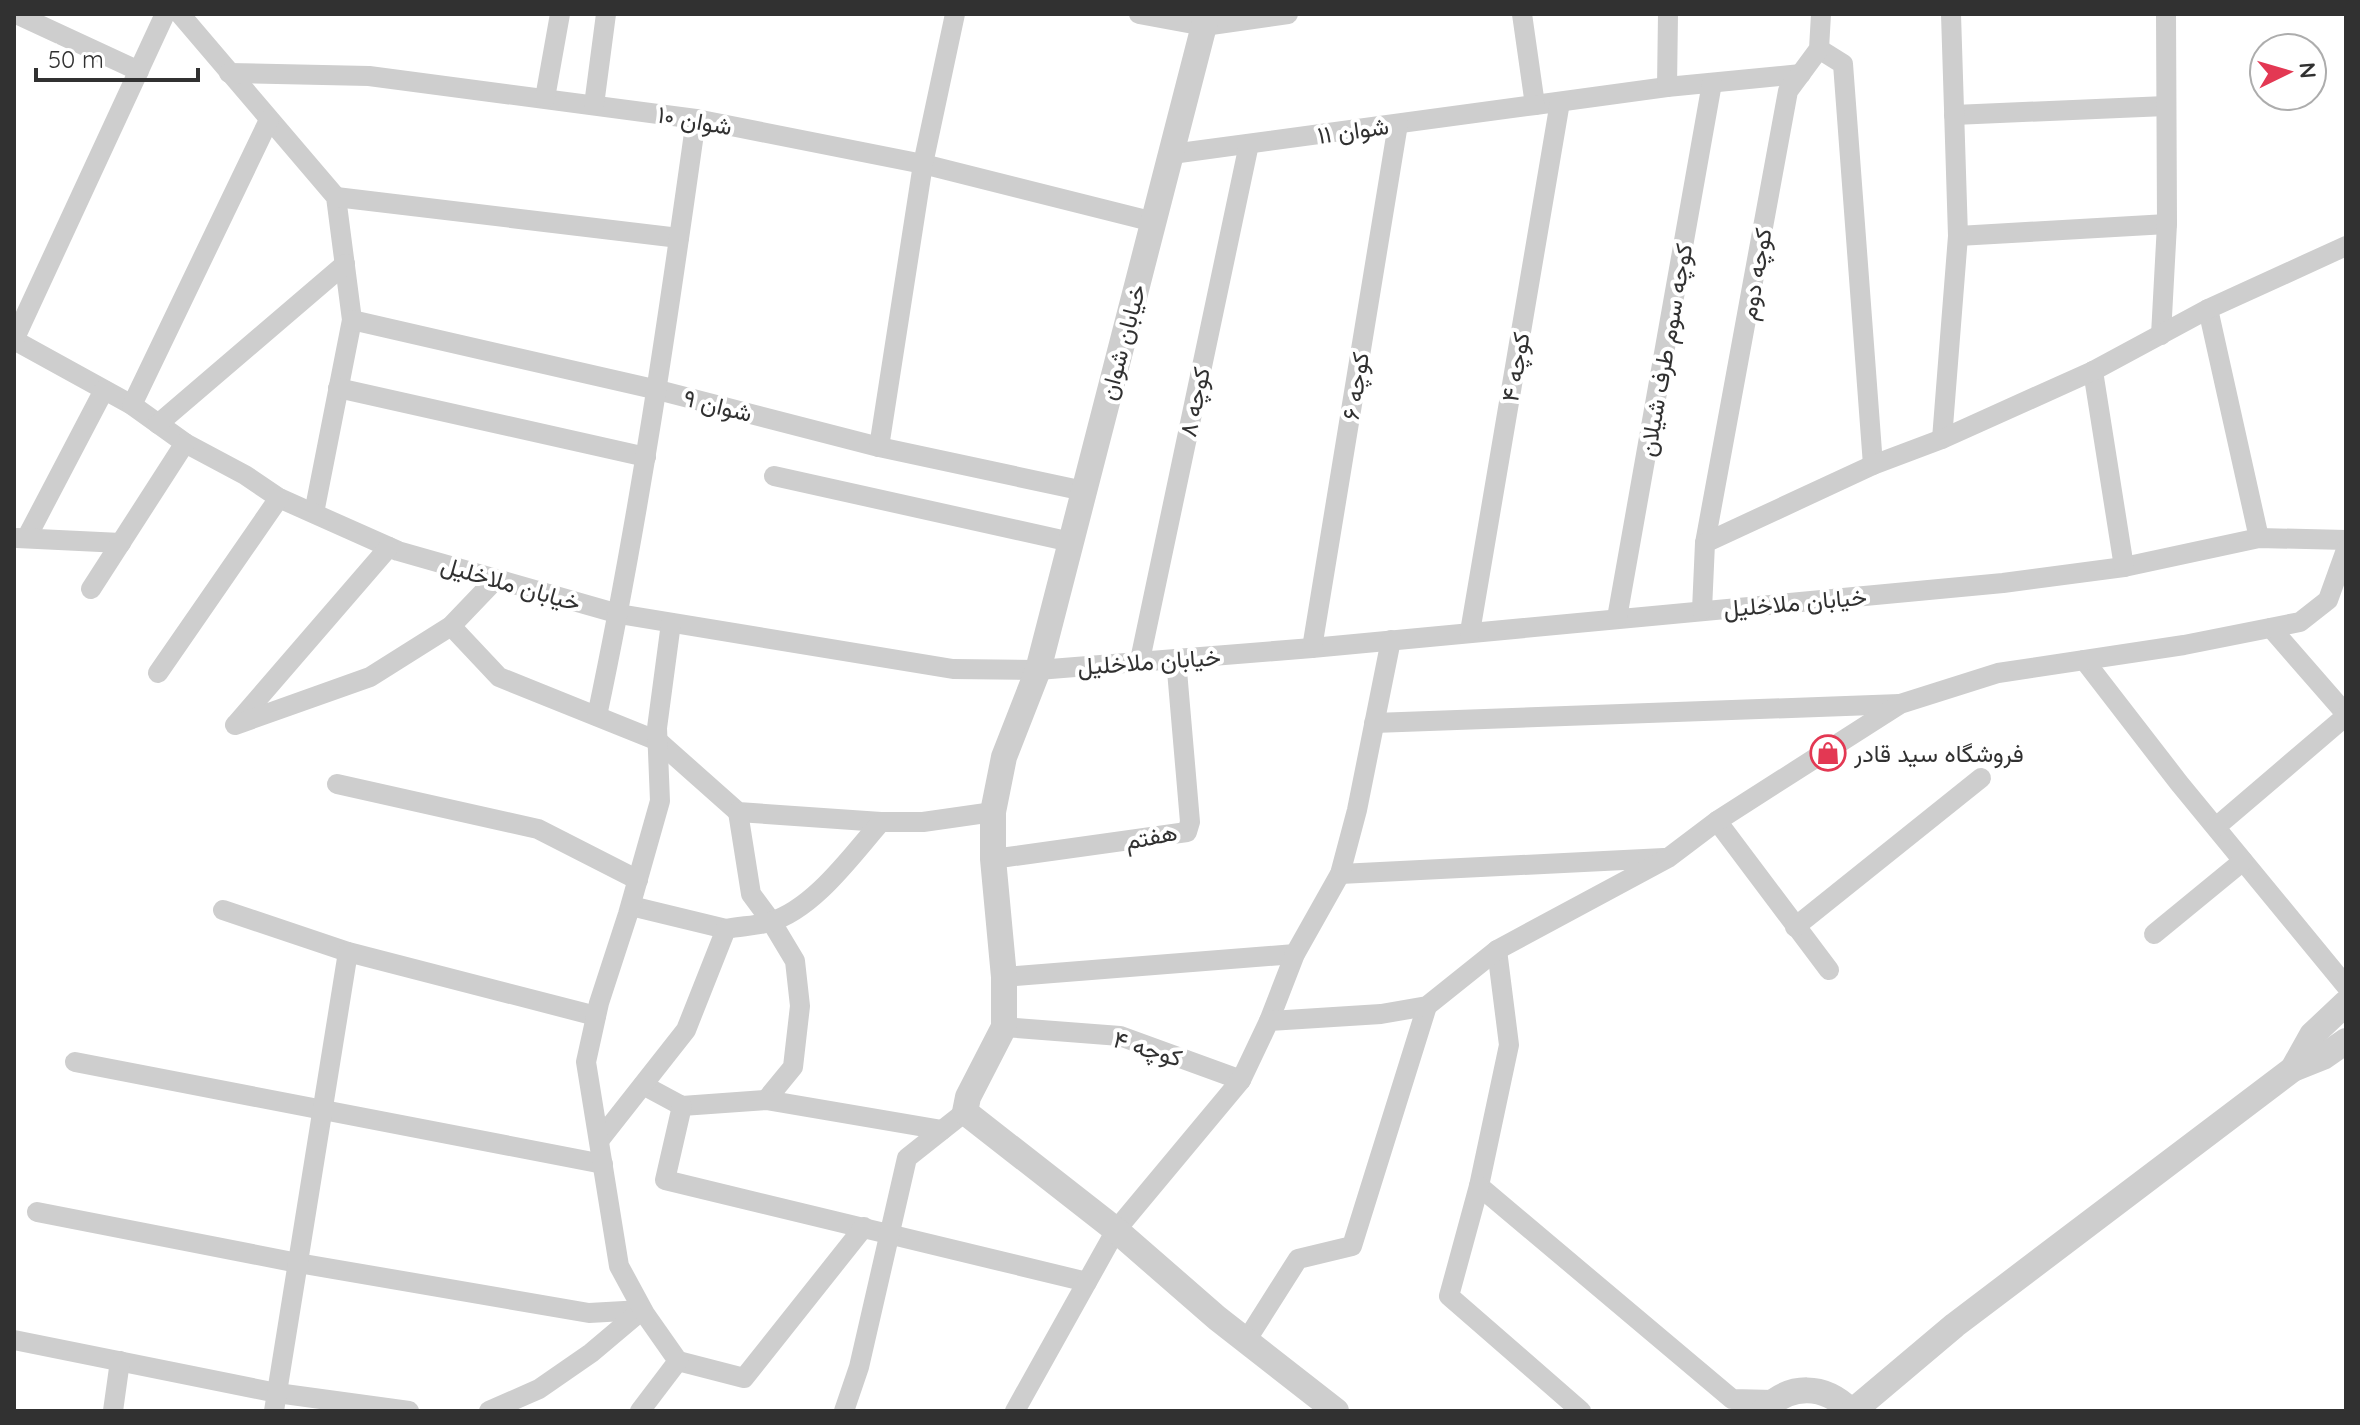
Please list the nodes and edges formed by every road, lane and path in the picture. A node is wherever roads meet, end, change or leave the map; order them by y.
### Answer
1 (16, 14) edge
2 (165, 14) edge
3 (180, 14) edge
4 (560, 14) edge
5 (606, 14) edge
6 (955, 14) edge
7 (1139, 14) edge
8 (1288, 14) edge
9 (1522, 14) edge
10 (1668, 14) edge
11 (1821, 14) edge
12 (1951, 14) edge
13 (2166, 14) edge
14 (1206, 20) edge
15 (1819, 49) junction
16 (139, 71) junction
17 (229, 73) junction
18 (1801, 74) junction
19 (1712, 83) junction
20 (1667, 87) junction
21 (545, 98) junction
22 (1560, 102) junction
23 (594, 105) junction
24 (1535, 105) junction
25 (2166, 106) junction
26 (1954, 115) junction
27 (696, 119) junction
28 (269, 120) junction
29 (1398, 124) junction
30 (1249, 144) junction
31 (1172, 154) junction
32 (923, 164) junction
33 (336, 197) junction
34 (1154, 222) junction
35 (2167, 224) junction
36 (1958, 236) junction
37 (679, 238) junction
38 (2346, 246) edge
39 (345, 264) junction
40 (2208, 309) junction
41 (352, 320) junction
42 (2161, 335) junction
43 (14, 340) edge
44 (2093, 371) junction
45 (338, 388) junction
46 (104, 390) junction
47 (658, 390) junction
48 (132, 405) junction
49 (158, 424) junction
50 (1942, 439) junction
51 (185, 443) junction
52 (879, 447) junction
53 (646, 457) junction
54 (1873, 465) junction
55 (774, 476) dead end
56 (1084, 491) junction
57 (279, 498) junction
58 (314, 513) junction
59 (21, 538) edge
60 (2259, 538) junction
61 (2346, 540) edge
62 (1071, 542) junction
63 (121, 543) junction
64 (1705, 543) junction
65 (389, 547) junction
66 (2346, 550) edge
67 (2124, 567) junction
68 (496, 579) junction
69 (91, 589) dead end
70 (1702, 610) junction
71 (619, 614) junction
72 (1617, 618) junction
73 (671, 623) junction
74 (451, 626) junction
75 (2271, 628) junction
76 (1470, 632) junction
77 (1391, 640) junction
78 (1312, 648) junction
79 (1176, 659) junction
80 (1140, 660) junction
81 (2084, 660) junction
82 (1038, 670) junction
83 (158, 673) dead end
84 (1900, 704) junction
85 (2346, 715) edge
86 (597, 716) junction
87 (1374, 723) junction
88 (658, 741) junction
89 (1981, 778) dead end
90 (337, 784) dead end
91 (738, 812) junction
92 (993, 812) junction
93 (1717, 821) junction
94 (881, 822) junction
95 (2216, 827) junction
96 (1668, 858) junction
97 (993, 859) junction
98 (2243, 861) junction
99 (1340, 874) junction
100 (638, 880) junction
101 (631, 906) junction
102 (223, 910) dead end
103 (771, 921) junction
104 (1795, 927) junction
105 (726, 929) junction
106 (2154, 934) dead end
107 (1497, 950) junction
108 (348, 952) junction
109 (1295, 954) junction
110 (1829, 970) dead end
111 (1004, 977) junction
112 (2346, 986) edge
113 (2346, 1003) edge
114 (1427, 1006) junction
115 (596, 1016) junction
116 (1269, 1021) junction
117 (1004, 1027) junction
118 (2345, 1043) edge
119 (75, 1062) dead end
120 (2293, 1069) junction
121 (1241, 1080) junction
122 (643, 1085) junction
123 (766, 1100) junction
124 (682, 1106) junction
125 (323, 1110) junction
126 (965, 1112) junction
127 (942, 1130) junction
128 (601, 1138) junction
129 (603, 1164) junction
130 (1479, 1186) junction
131 (37, 1212) dead end
132 (864, 1227) junction
133 (1116, 1230) junction
134 (890, 1233) junction
135 (298, 1263) junction
136 (1087, 1282) junction
137 (642, 1310) junction
138 (14, 1340) edge
139 (1246, 1341) junction
140 (120, 1361) junction
141 (678, 1361) junction
142 (276, 1402) edge
143 (1768, 1405) edge
144 (113, 1411) edge
145 (409, 1411) edge
146 (489, 1411) edge
147 (640, 1411) edge
148 (844, 1411) edge
149 (1015, 1411) edge
150 (1336, 1411) edge
151 (1581, 1411) edge
152 (1852, 1411) edge

1 - 16 street
2 - 16 street
3 - 17 street
4 - 21 street
5 - 23 street
6 - 32 street
7 - 14 street
8 - 14 street
9 - 24 street
10 - 20 street
11 - 15 street
12 - 26 street
13 - 25 street
14 - 31 street, خیابان شوان
15 - 18 street, کوچه دوم
15 - 54 street
16 - 43 street
17 - 21 street, شوان ۱۰
17 - 28 street
18 - 19 street, شوان ۱۱
18 - 64 street, کوچه دوم
19 - 20 street, شوان ۱۱
19 - 72 street, کوچه سوم طرف شیلان
20 - 22 street, شوان ۱۱
21 - 23 street, شوان ۱۰
22 - 24 street, شوان ۱۱
22 - 76 street, کوچه ۴
23 - 27 street, شوان ۱۰
24 - 29 street, شوان ۱۱
25 - 26 street
25 - 35 street
26 - 36 street
27 - 32 street, شوان ۱۰
27 - 37 street
28 - 33 street
28 - 48 street
29 - 30 street, شوان ۱۱
29 - 78 street, کوچه ۶
30 - 31 street, شوان ۱۱
30 - 80 street, کوچه ۸
31 - 34 street, خیابان شوان
32 - 34 street, شوان ۱۰
32 - 52 street
33 - 37 street
33 - 39 street
34 - 56 street, خیابان شوان
35 - 36 street
35 - 42 street
36 - 50 street
37 - 47 street
38 - 40 street
39 - 41 street
39 - 49 street
40 - 42 street
40 - 60 street
41 - 45 street
41 - 47 street, شوان ۹
42 - 44 street
43 - 46 street, خیابان ملاخلیل
44 - 50 street
44 - 67 street
45 - 53 street
45 - 58 street
46 - 48 street, خیابان ملاخلیل
46 - 59 street
47 - 52 street, شوان ۹
47 - 53 street
48 - 49 street, خیابان ملاخلیل
49 - 51 street, خیابان ملاخلیل
50 - 54 street
51 - 57 street, خیابان ملاخلیل
51 - 63 street
52 - 56 street, شوان ۹
53 - 71 street
54 - 64 street
55 - 62 street
56 - 62 street, خیابان شوان
57 - 58 street, خیابان ملاخلیل
57 - 83 street
58 - 65 street, خیابان ملاخلیل
59 - 63 street
60 - 61 street, خیابان ملاخلیل
60 - 67 street, خیابان ملاخلیل
62 - 82 street, خیابان شوان
63 - 69 street
64 - 70 street, کوچه دوم
65 - 68 street, خیابان ملاخلیل
65 - 74 street
66 - 75 street
67 - 70 street, خیابان ملاخلیل
68 - 71 street, خیابان ملاخلیل
68 - 74 street
70 - 72 street, خیابان ملاخلیل
71 - 73 street, خیابان ملاخلیل
71 - 86 street
72 - 76 street, خیابان ملاخلیل
73 - 82 street, خیابان ملاخلیل
73 - 88 street
74 - 86 street
75 - 81 street
75 - 85 street
76 - 77 street, خیابان ملاخلیل
77 - 78 street, خیابان ملاخلیل
77 - 87 street
78 - 79 street, خیابان ملاخلیل
79 - 80 street, خیابان ملاخلیل
79 - 97 street, هفتم
80 - 82 street, خیابان ملاخلیل
81 - 84 street
81 - 95 street
82 - 92 street, خیابان شوان
84 - 87 street
84 - 93 street
85 - 95 street
86 - 88 street
87 - 99 street
88 - 91 street
88 - 100 street
89 - 104 street
90 - 100 street
91 - 94 street
91 - 103 street
92 - 94 street
92 - 97 street, خیابان شوان
93 - 96 street
93 - 104 street
94 - 103 street
95 - 98 street
96 - 99 street
96 - 107 street
97 - 111 street, خیابان شوان
98 - 106 street
98 - 112 street
99 - 109 street
100 - 101 street
101 - 105 street
101 - 115 street
102 - 108 street
103 - 105 street
103 - 123 street
104 - 110 street
105 - 122 street
107 - 114 street
107 - 130 street
108 - 115 street
108 - 125 street
109 - 111 street
109 - 116 street
111 - 117 street, خیابان شوان
113 - 120 street
114 - 116 street
114 - 139 street
115 - 128 street
116 - 121 street
117 - 121 street, کوچه ۴
117 - 126 street
118 - 120 street
119 - 125 street
120 - 152 street
121 - 133 street
122 - 124 street
122 - 128 street
123 - 124 street
123 - 127 street
124 - 132 street
125 - 129 street
125 - 135 street
126 - 127 street
126 - 133 street
127 - 134 street
128 - 129 street
129 - 137 street
130 - 143 street
130 - 151 street
131 - 135 street
132 - 134 street
132 - 141 street
133 - 136 street
133 - 139 street
134 - 136 street
134 - 148 street
135 - 137 street
135 - 142 street
136 - 149 street
137 - 141 street
137 - 146 street
138 - 140 street
139 - 150 street
140 - 142 street
140 - 144 street
141 - 147 street
142 - 145 street
143 - 152 street

